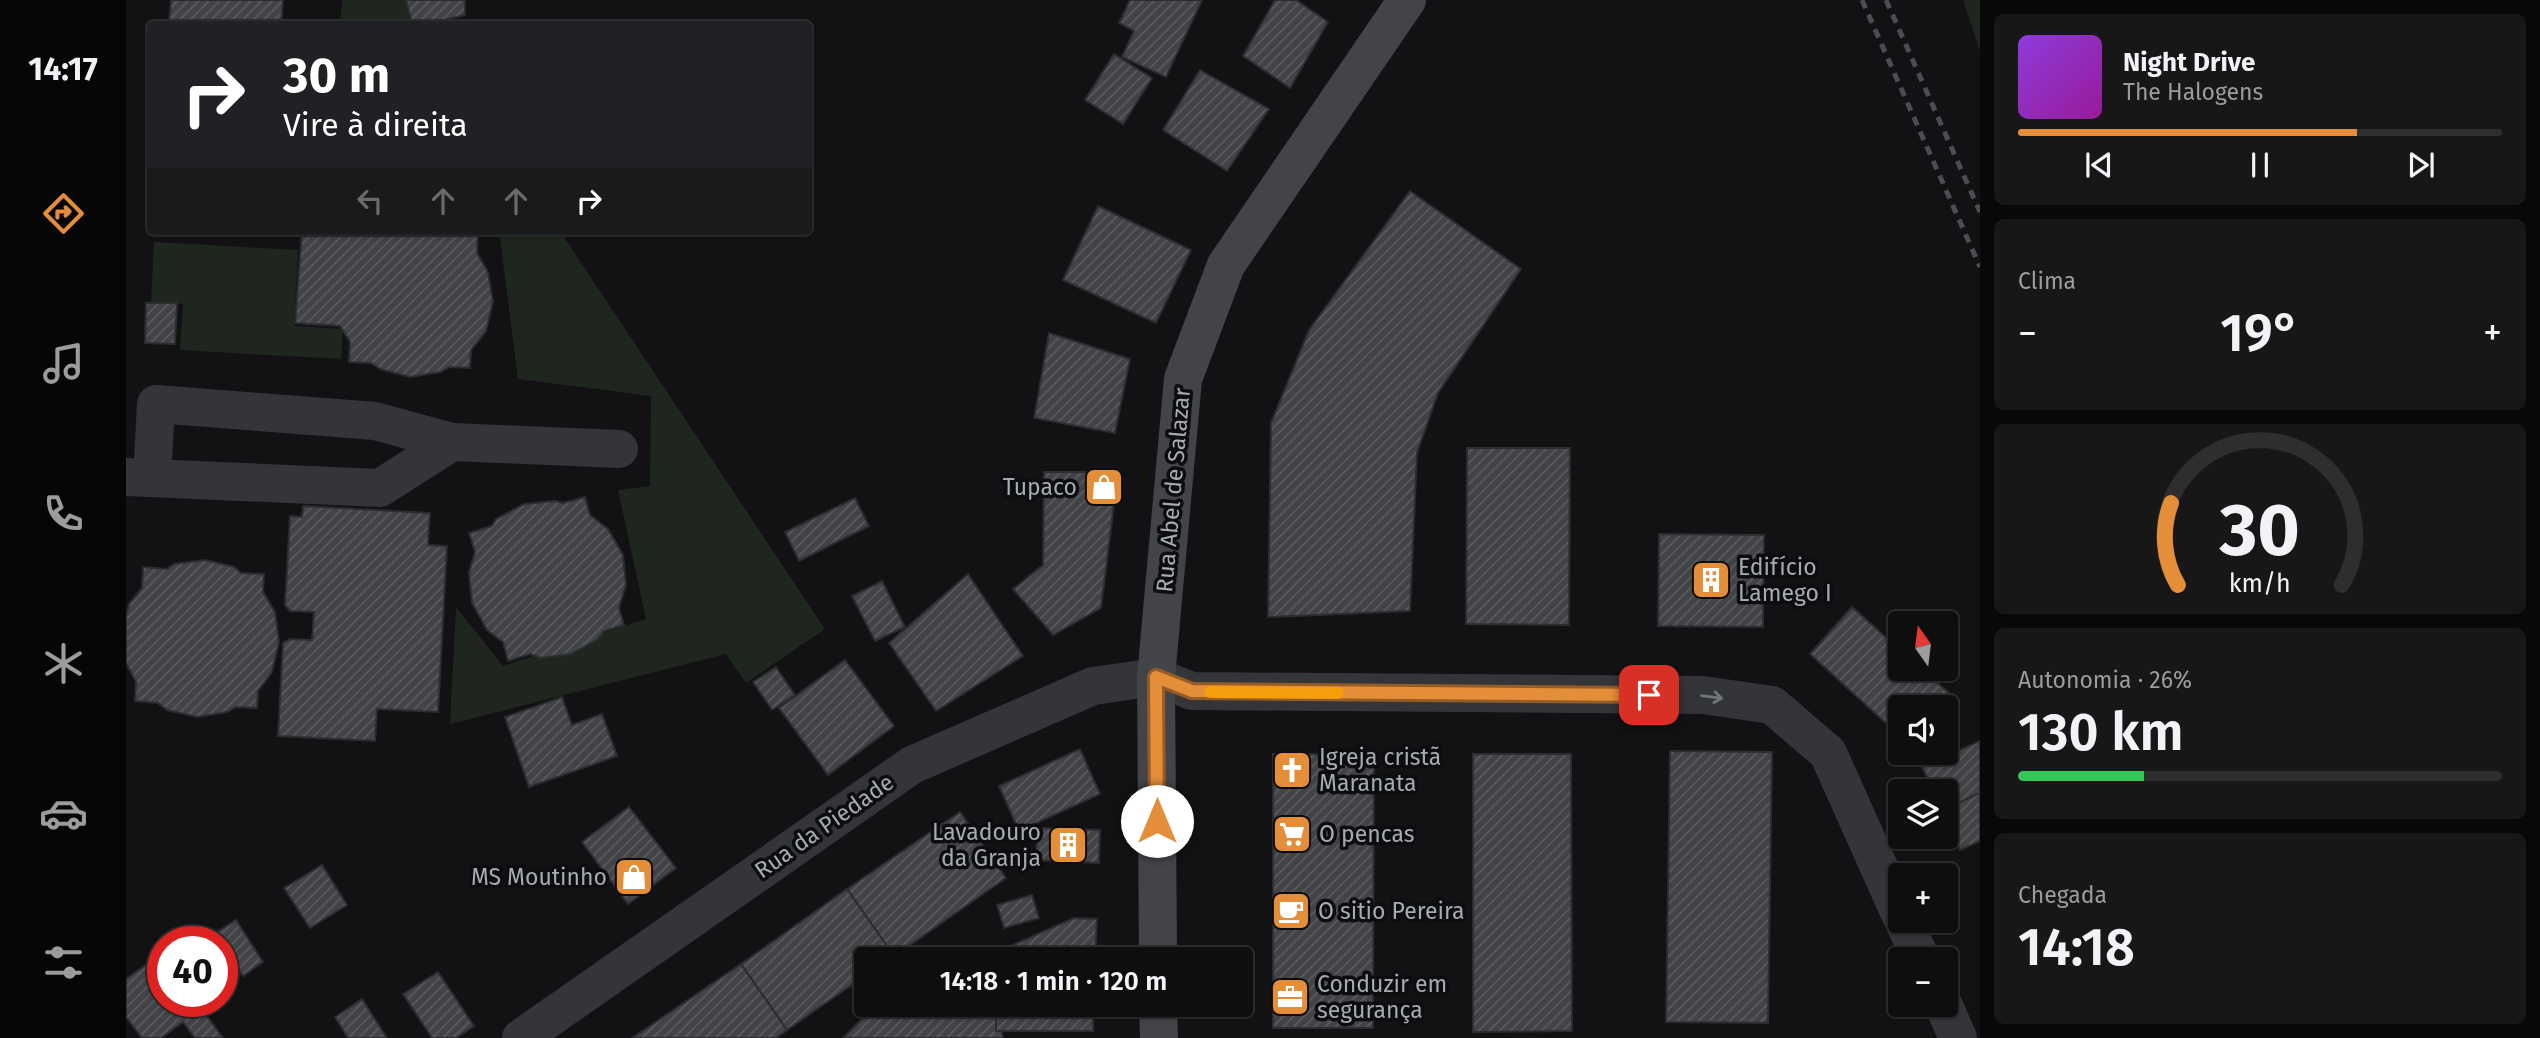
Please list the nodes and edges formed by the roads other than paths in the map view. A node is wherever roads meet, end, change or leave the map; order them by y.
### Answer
1 (1407, 0) edge
2 (452, 442) junction
3 (619, 449) dead end
4 (139, 477) edge
5 (1156, 677) junction
6 (1888, 887) edge
7 (1158, 947) edge
8 (1158, 1017) edge
9 (1948, 1017) edge
10 (521, 1038) edge
11 (1159, 1038) edge
12 (1958, 1038) edge

1 - 5 street, Rua Abel de Salazar
2 - 3 street
2 - 4 street
2 - 4 street
5 -> 6 street
5 - 7 street, Rua Abel de Salazar
5 - 10 street, Rua da Piedade
8 - 11 street
9 - 12 street

